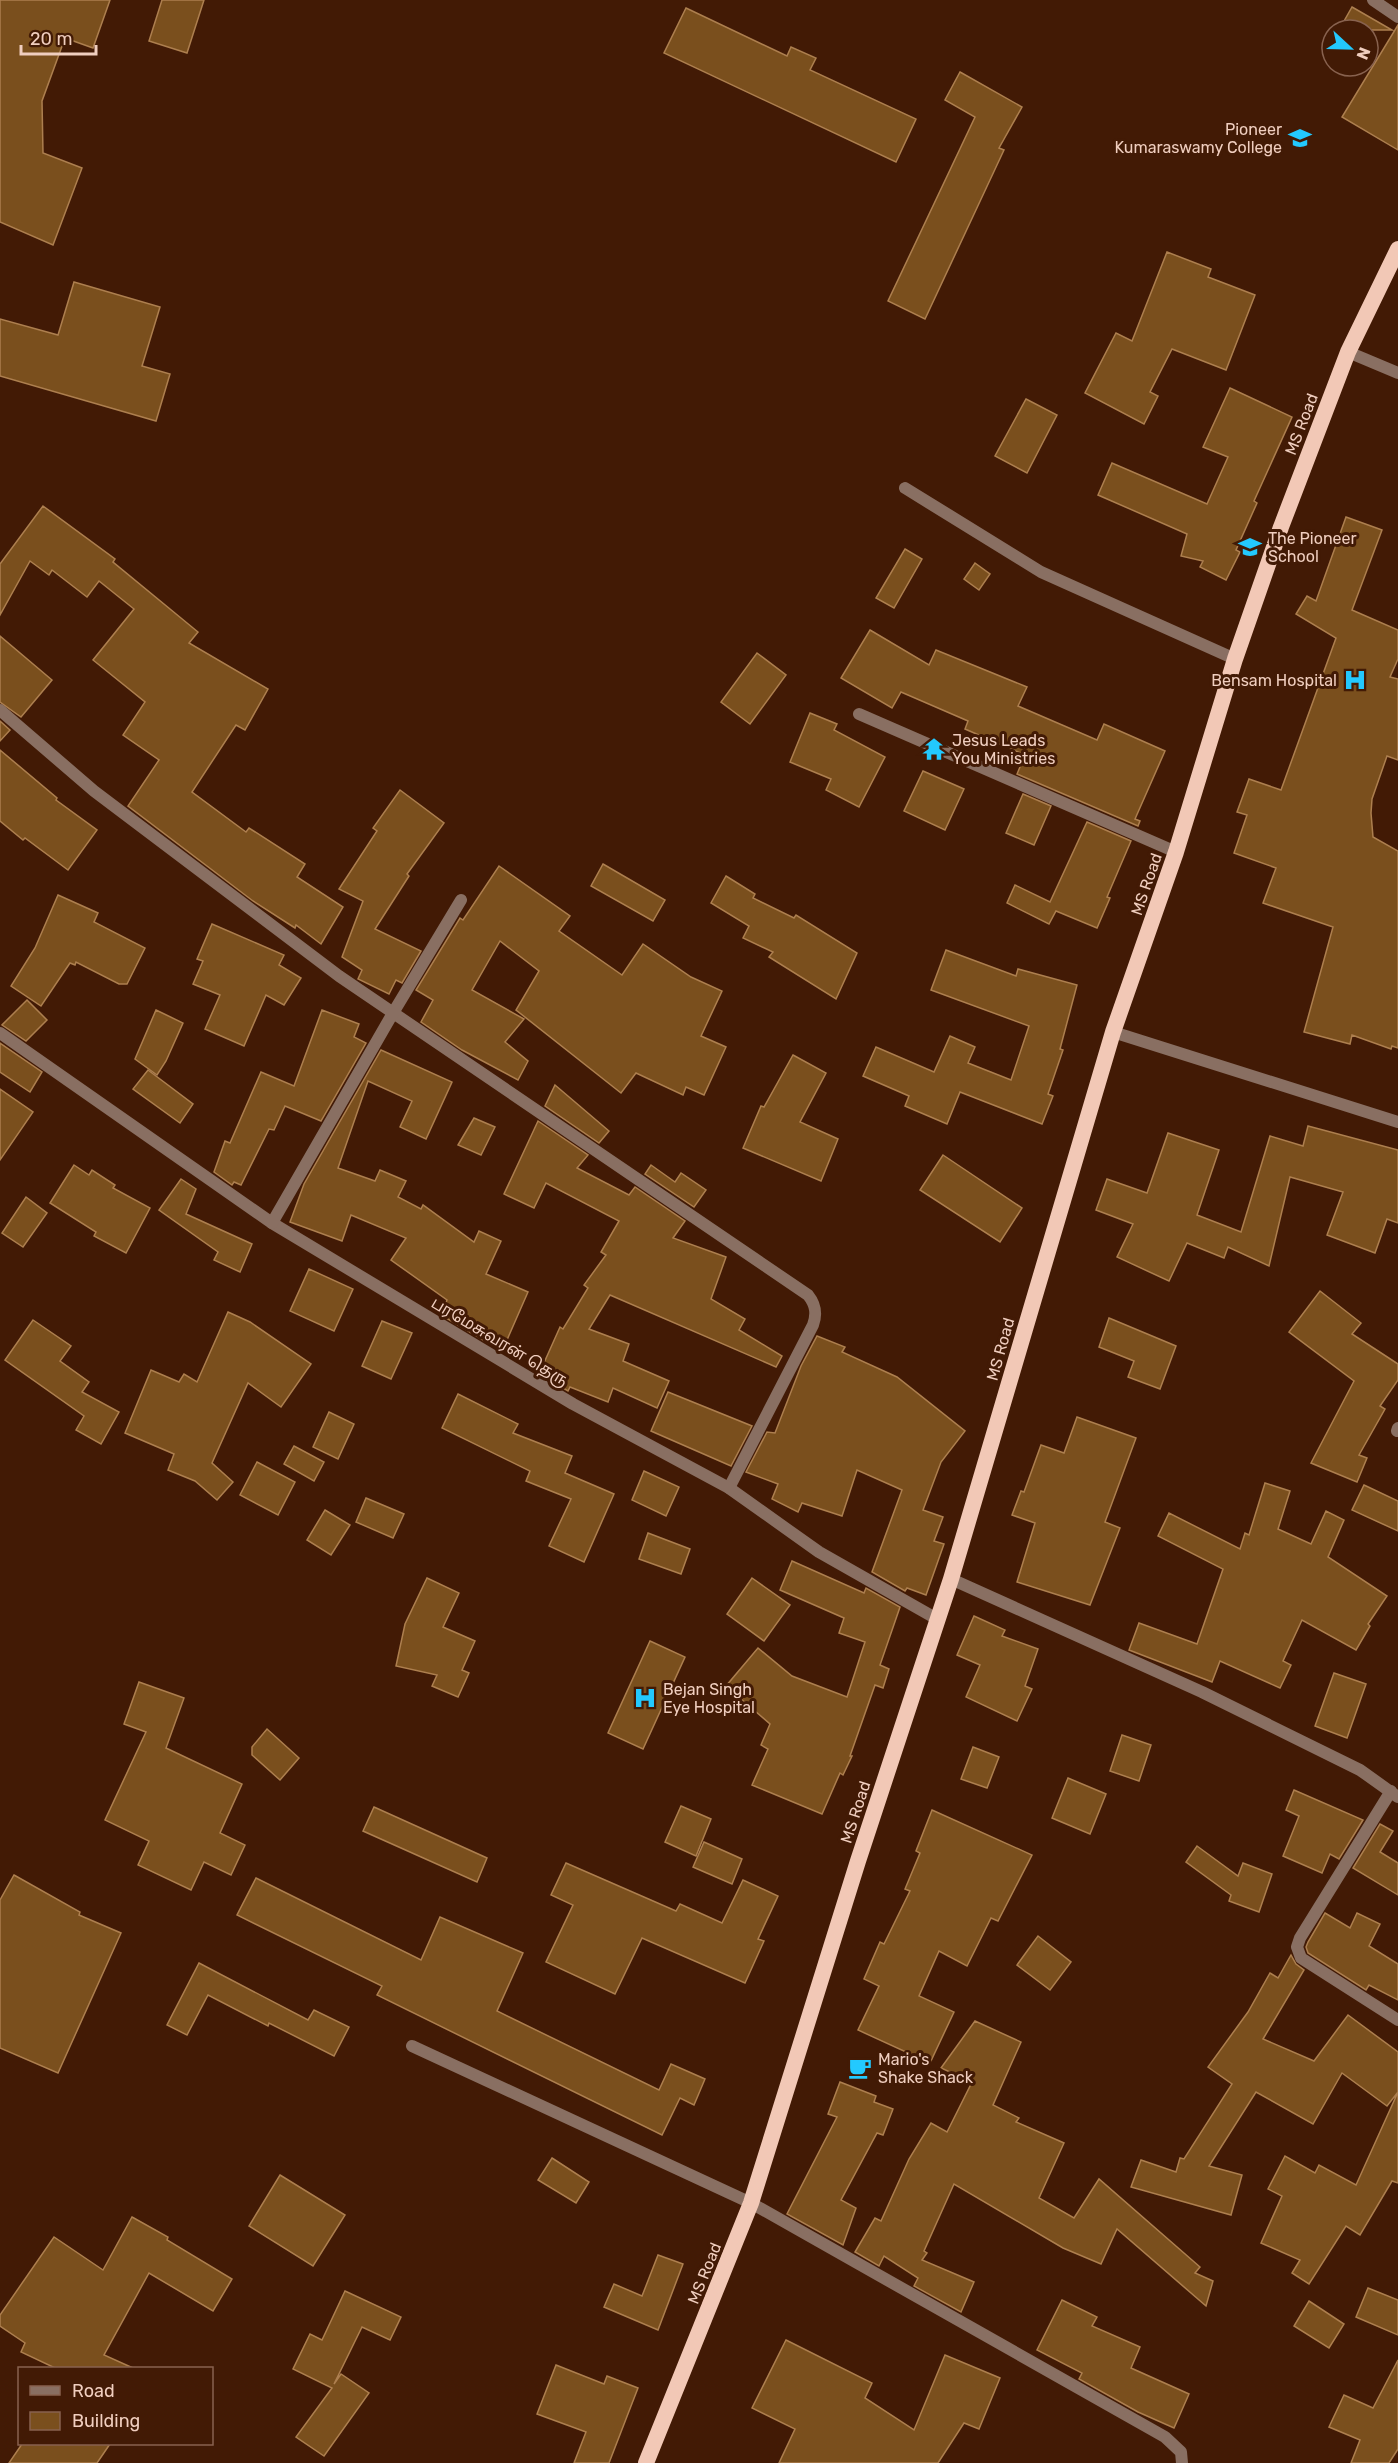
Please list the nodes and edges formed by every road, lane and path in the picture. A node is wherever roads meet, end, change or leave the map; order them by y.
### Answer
1 (1373, 0) edge
2 (1398, 17) edge
3 (1398, 249) edge
4 (1348, 352) junction
5 (1398, 373) edge
6 (905, 488) dead end
7 (1235, 659) junction
8 (0, 710) edge
9 (859, 714) dead end
10 (1176, 852) junction
11 (461, 900) dead end
12 (393, 1013) junction
13 (1113, 1032) junction
14 (0, 1034) edge
15 (1398, 1122) edge
16 (272, 1223) junction
17 (729, 1488) junction
18 (951, 1579) junction
19 (937, 1619) junction
20 (1394, 1794) edge
21 (1398, 2020) edge
22 (412, 2046) dead end
23 (751, 2203) junction
24 (646, 2463) edge
25 (1182, 2463) edge

1 - 2 street
3 - 4 highway, MS Road
4 - 5 street
4 - 7 highway, MS Road
6 - 7 street
7 - 10 highway, MS Road
8 - 12 street
9 - 10 street
10 - 13 highway, MS Road
11 - 12 street
12 - 16 street
12 - 17 street
13 - 15 street
13 - 18 highway, MS Road
14 - 16 street, பரமேசுவரன் தெரு
16 - 17 street, பரமேசுவரன் தெரு
17 - 19 street, பரமேசுவரன் தெரு
18 - 19 highway, MS Road
18 - 20 street
19 - 23 highway, MS Road
20 - 21 street
22 - 23 street
23 - 24 highway, MS Road
23 - 25 street

